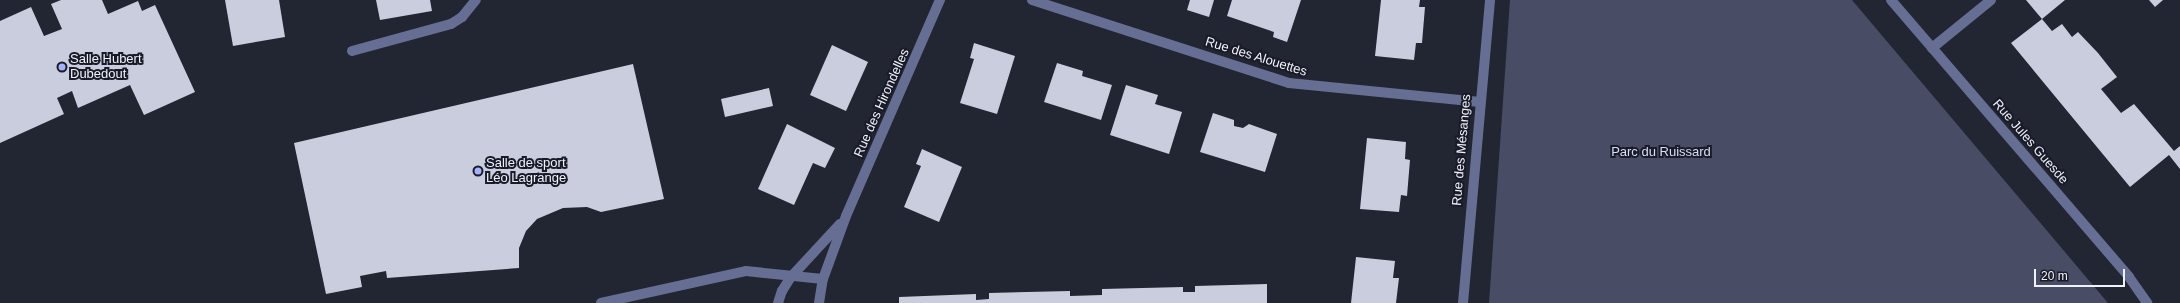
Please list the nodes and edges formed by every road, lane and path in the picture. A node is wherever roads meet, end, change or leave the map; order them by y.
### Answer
1 (476, 0) edge
2 (940, 0) edge
3 (1032, 0) edge
4 (1490, 0) edge
5 (1891, 0) edge
6 (1991, 0) edge
7 (1932, 48) junction
8 (352, 51) dead end
9 (1480, 102) junction
10 (846, 216) junction
11 (793, 274) junction
12 (823, 279) junction
13 (601, 303) edge
14 (778, 303) edge
15 (819, 303) edge
16 (1463, 303) edge
17 (2147, 303) edge

1 - 8 street
2 - 10 street, Rue des Hirondelles
3 - 9 street, Rue des Alouettes
4 - 9 street, Rue des Mésanges
5 - 7 street, Rue Jules Guesde
6 - 7 street
7 - 17 street, Rue Jules Guesde
9 - 16 street, Rue des Mésanges
10 - 11 street, Rue des Hirondelles
10 - 12 street, Rue des Hirondelles
11 - 12 street
11 - 13 street
11 - 14 street, Rue des Hirondelles
12 - 15 street, Rue des Hirondelles

